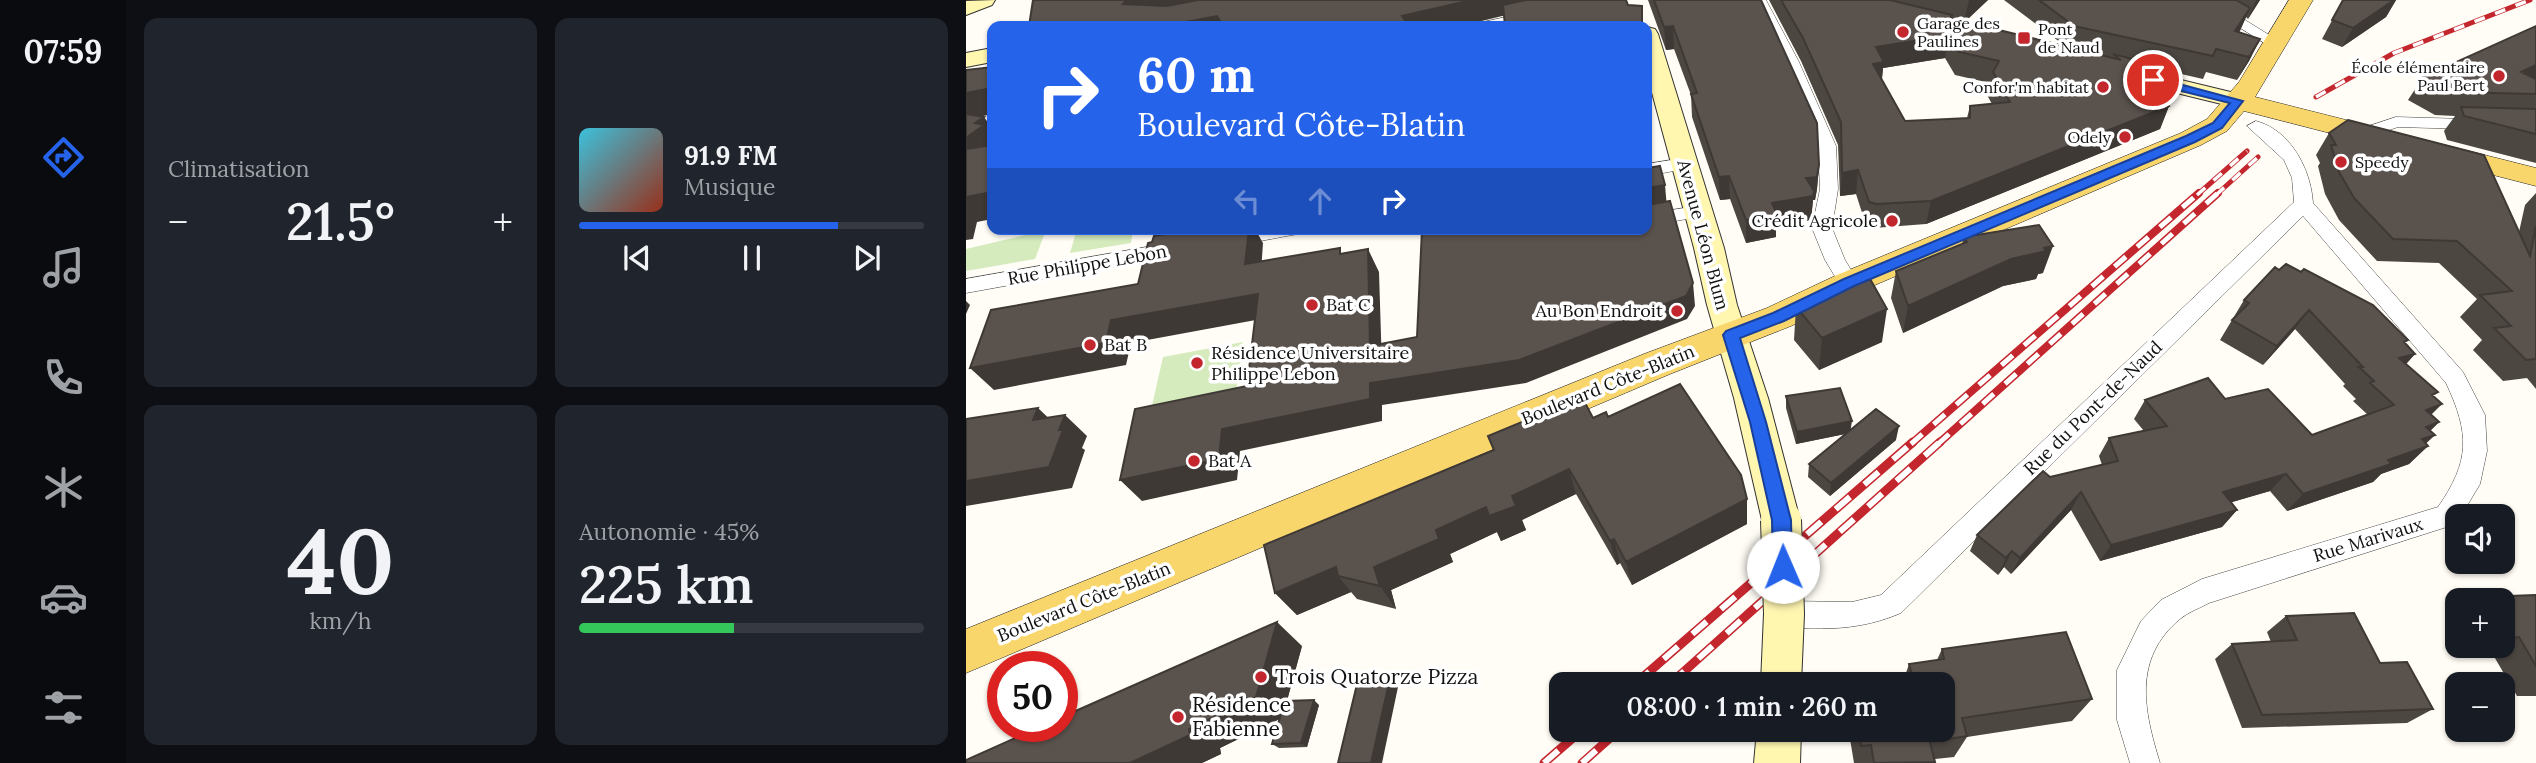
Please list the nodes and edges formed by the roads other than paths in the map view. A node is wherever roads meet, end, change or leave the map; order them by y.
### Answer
1 (984, 0) edge
2 (1759, 0) edge
3 (2203, 0) edge
4 (2301, 0) edge
5 (966, 9) edge
6 (1547, 12) edge
7 (1507, 21) edge
8 (2274, 43) junction
9 (1652, 52) edge
10 (987, 56) edge
11 (966, 60) edge
12 (2086, 63) edge
13 (2227, 113) junction
14 (2324, 122) junction
15 (2256, 126) junction
16 (2536, 126) edge
17 (2366, 133) junction
18 (1684, 164) junction
19 (1652, 169) edge
20 (2536, 177) edge
21 (2304, 204) junction
22 (1697, 212) junction
23 (1652, 219) edge
24 (1256, 235) edge
25 (1215, 242) edge
26 (1189, 247) edge
27 (1849, 282) junction
28 (966, 286) edge
29 (1731, 335) junction
30 (1784, 614) junction
31 (968, 654) edge
32 (1782, 672) edge
33 (1778, 742) edge
34 (1777, 763) edge
35 (2145, 763) edge

1 - 5 main road
2 - 27 street
3 - 8 street
4 - 8 main road
6 - 7 street
8 - 13 main road
9 - 18 main road, Avenue Léon Blum
10 - 11 main road
12 - 13 main road
13 - 14 main road
13 - 15 main road
13 - 27 main road, Boulevard Côte-Blatin
14 - 15 main road
14 - 17 main road
15 - 21 street
16 - 17 street
17 - 20 main road
18 - 19 street
18 - 22 main road, Avenue Léon Blum
21 - 30 street, Rue du Pont-de-Naud
21 - 35 street, Rue Marivaux
22 - 23 street
22 - 29 main road, Avenue Léon Blum
24 - 25 street
26 - 28 street, Rue Philippe Lebon
27 - 29 main road, Boulevard Côte-Blatin
29 - 30 main road, Avenue Léon Blum, bridge
29 - 31 main road, Boulevard Côte-Blatin
30 - 32 main road, Avenue Léon Blum, bridge
33 - 34 main road

